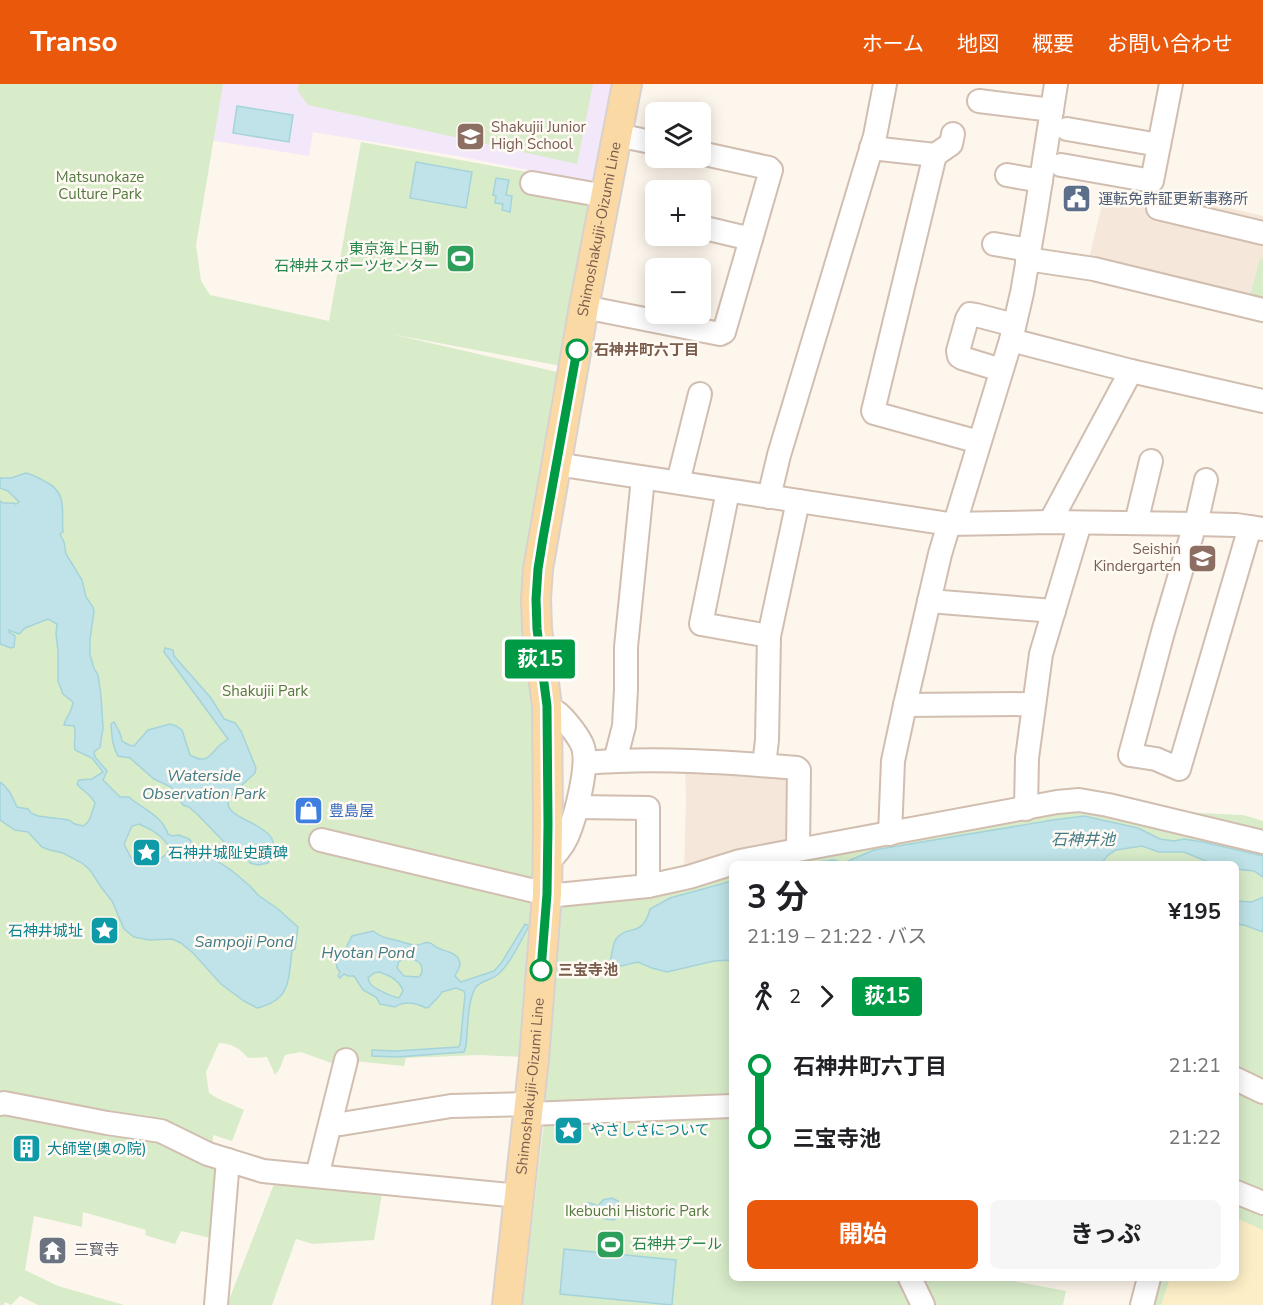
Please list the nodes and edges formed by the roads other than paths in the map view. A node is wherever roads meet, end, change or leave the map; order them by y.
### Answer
1 (627, 84) edge
2 (885, 84) edge
3 (1056, 84) edge
4 (1171, 84) edge
5 (979, 101) dead end
6 (1052, 110) junction
7 (1067, 129) dead end
8 (953, 134) dead end
9 (617, 135) junction
10 (645, 141) edge
11 (1159, 145) junction
12 (871, 148) junction
13 (711, 155) edge
14 (935, 155) junction
15 (1061, 165) dead end
16 (1007, 175) dead end
17 (1041, 181) junction
18 (532, 183) dead end
19 (605, 196) junction
20 (1158, 208) dead end
21 (711, 229) edge
22 (1263, 233) edge
23 (751, 239) junction
24 (994, 244) dead end
25 (1028, 255) junction
26 (584, 307) junction
27 (1263, 310) edge
28 (1012, 332) junction
29 (1001, 370) junction
30 (1131, 371) junction
31 (700, 394) dead end
32 (1263, 401) edge
33 (979, 442) junction
34 (1151, 461) dead end
35 (556, 464) junction
36 (643, 478) junction
37 (1206, 480) dead end
38 (678, 482) junction
39 (728, 491) junction
40 (769, 497) junction
41 (798, 501) junction
42 (1050, 522) junction
43 (1080, 523) junction
44 (1136, 523) junction
45 (952, 524) junction
46 (1195, 524) junction
47 (1259, 525) edge
48 (929, 601) junction
49 (1054, 611) junction
50 (770, 636) junction
51 (1034, 704) junction
52 (905, 705) junction
53 (547, 706) junction
54 (615, 760) junction
55 (585, 763) junction
56 (764, 765) junction
57 (577, 807) junction
58 (1026, 808) junction
59 (890, 834) junction
60 (321, 840) dead end
61 (1263, 842) edge
62 (798, 849) junction
63 (740, 861) edge
64 (547, 863) junction
65 (729, 864) edge
66 (648, 886) junction
67 (547, 894) junction
68 (346, 1060) dead end
69 (1239, 1080) edge
70 (1263, 1092) edge
71 (0, 1104) edge
72 (729, 1106) edge
73 (529, 1109) junction
74 (331, 1123) junction
75 (228, 1160) junction
76 (317, 1176) junction
77 (1239, 1193) edge
78 (519, 1196) junction
79 (1263, 1203) edge
80 (911, 1281) edge
81 (1148, 1281) edge
82 (216, 1305) edge
83 (507, 1305) edge
84 (923, 1305) edge
85 (1142, 1305) edge

1 - 9 main road, Shimoshakujii-Oizumi Line
2 - 12 street
3 - 6 street
4 - 11 street
5 - 6 street
6 - 17 street
7 - 11 street
8 - 14 street
9 - 10 street
9 - 19 main road, Shimoshakujii-Oizumi Line
11 - 15 street
12 - 14 street
12 - 40 street
13 - 23 street
14 - 33 street
16 - 17 street
17 - 25 street
18 - 19 street
19 - 26 main road, Shimoshakujii-Oizumi Line
20 - 22 street
21 - 23 street
23 - 26 street
24 - 25 street
25 - 27 street
25 - 28 street
26 - 35 main road, Shimoshakujii-Oizumi Line
28 - 29 street
28 - 29 street
28 - 30 street
29 - 33 street
30 - 32 street
30 - 42 street
31 - 38 street
33 - 45 street
34 - 44 street
35 - 36 street
35 - 53 main road, Shimoshakujii-Oizumi Line
36 - 38 street
36 - 54 street
37 - 46 street
38 - 39 street
39 - 40 street
39 - 50 street
40 - 41 street
41 - 45 street
41 - 50 street
42 - 43 street
42 - 45 street
43 - 44 street
43 - 49 street
44 - 46 street
45 - 48 street
46 - 47 street
46 - 47 street
48 - 49 street
48 - 52 street
49 - 51 street
50 - 56 street
51 - 52 street
51 - 58 street
52 - 59 street
53 - 55 street
53 - 64 main road, Shimoshakujii-Oizumi Line
54 - 55 street
54 - 56 street
55 - 57 street
56 - 62 street
57 - 64 street
57 - 66 street
58 - 59 street
58 - 61 street
59 - 62 street
60 - 67 street
62 - 63 street
64 - 67 main road, Shimoshakujii-Oizumi Line
65 - 66 street
66 - 67 street
67 - 73 main road, Shimoshakujii-Oizumi Line
68 - 74 street
69 - 70 street
71 - 75 street
72 - 73 street
73 - 74 street
73 - 78 main road, Shimoshakujii-Oizumi Line
74 - 76 street
75 - 76 street
75 - 82 street
76 - 78 street
77 - 79 street
78 - 83 main road, Shimoshakujii-Oizumi Line
80 - 84 street
81 - 85 street

